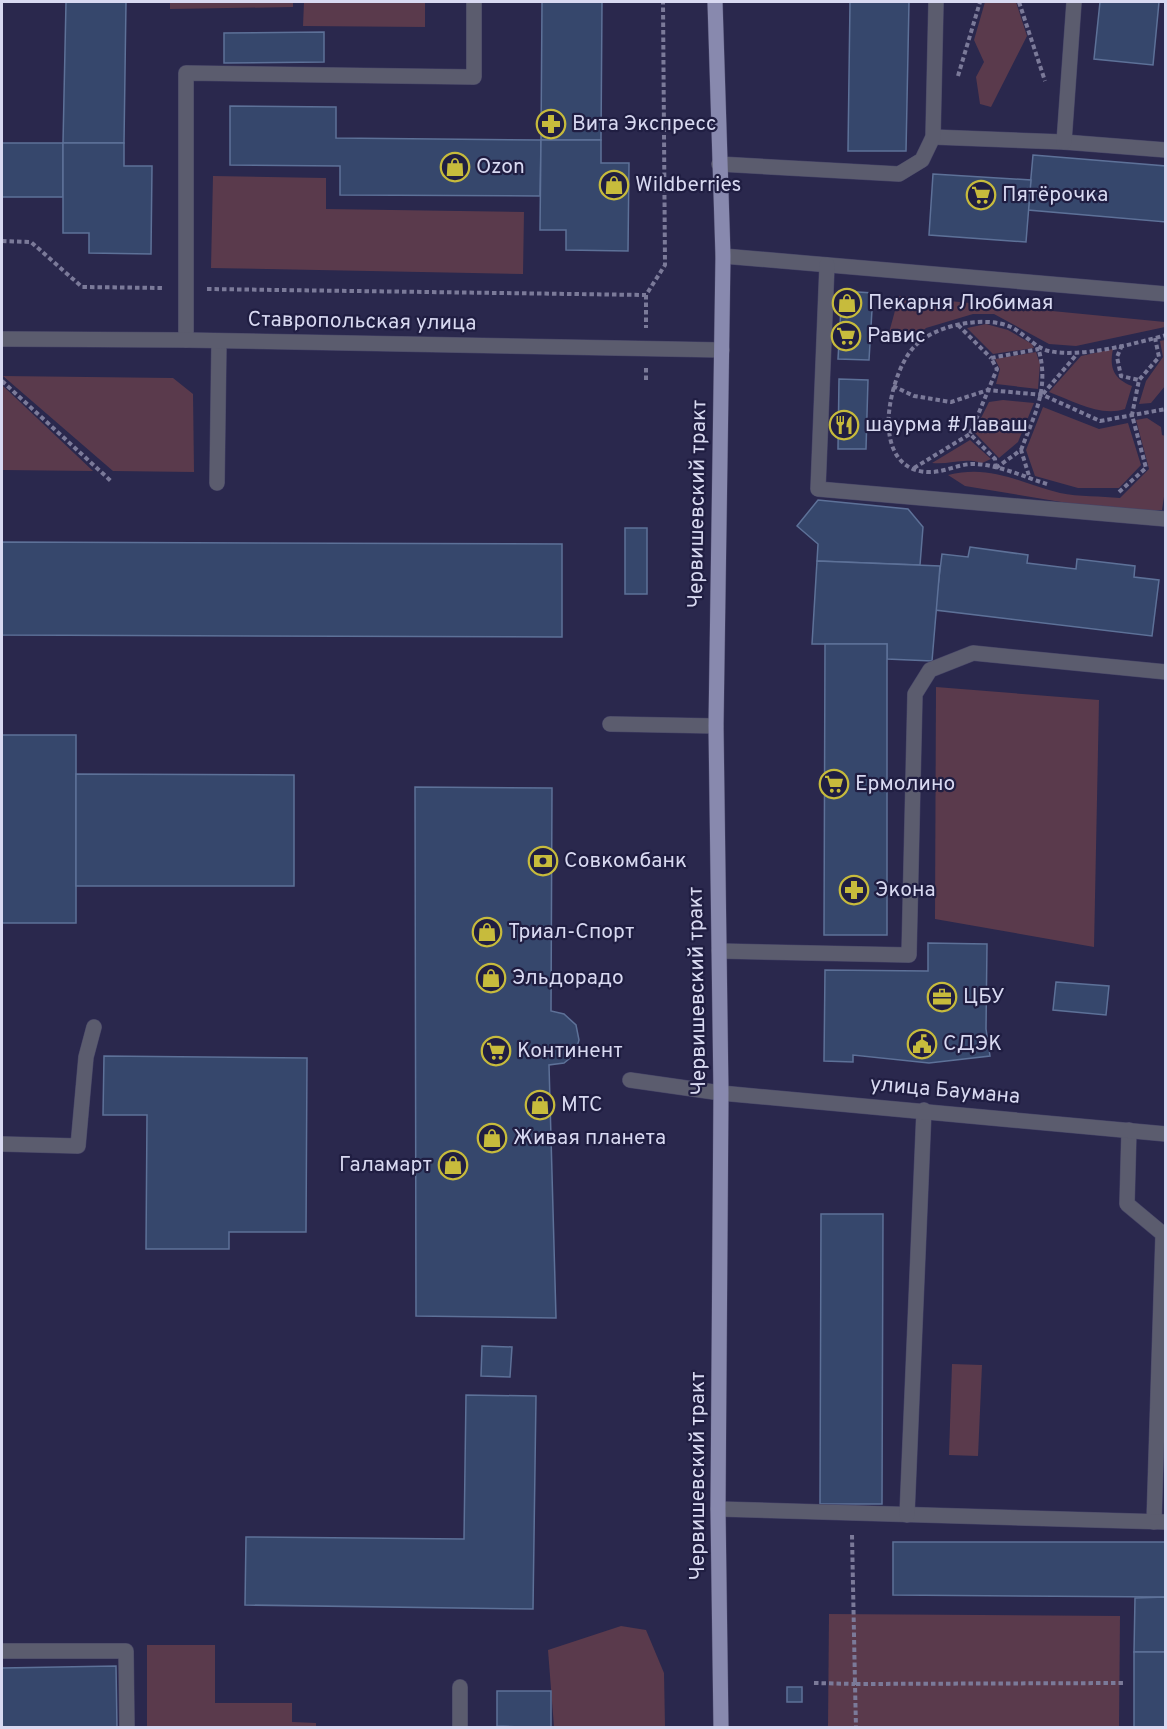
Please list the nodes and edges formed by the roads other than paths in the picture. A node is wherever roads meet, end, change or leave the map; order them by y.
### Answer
1 (474, 2) edge
2 (716, 2) edge
3 (936, 2) edge
4 (1074, 2) edge
5 (933, 137) junction
6 (1064, 142) junction
7 (1166, 150) edge
8 (719, 164) junction
9 (723, 256) junction
10 (827, 265) junction
11 (1166, 294) edge
12 (2, 339) edge
13 (186, 339) junction
14 (219, 341) junction
15 (722, 350) junction
16 (217, 483) dead end
17 (1166, 519) edge
18 (1166, 672) edge
19 (610, 724) dead end
20 (716, 726) junction
21 (719, 951) junction
22 (94, 1028) dead end
23 (630, 1080) dead end
24 (721, 1093) junction
25 (924, 1110) junction
26 (1129, 1130) junction
27 (1166, 1134) edge
28 (2, 1144) edge
29 (718, 1509) junction
30 (907, 1515) junction
31 (1160, 1522) edge
32 (2, 1651) edge
33 (460, 1687) dead end
34 (127, 1728) edge
35 (460, 1728) edge
36 (721, 1728) edge

1 - 13 street
2 - 8 main road, Червишевский тракт
3 - 5 street
4 - 6 street
5 - 6 street
5 - 8 street
6 - 7 street
8 - 9 main road, Червишевский тракт
9 - 10 street
9 - 15 main road, Червишевский тракт
10 - 11 street
10 - 17 street
12 - 13 street, Ставропольская улица
13 - 14 street, Ставропольская улица
14 - 15 street, Ставропольская улица
14 - 16 street
15 - 20 main road, Червишевский тракт
18 - 21 street
19 - 20 street
20 - 21 main road, Червишевский тракт
21 - 24 main road, Червишевский тракт
22 - 28 street
23 - 24 street, улица Баумана
24 - 25 street, улица Баумана
24 - 29 main road, Червишевский тракт
25 - 26 street, улица Баумана
25 - 30 street
26 - 27 street, улица Баумана
26 - 31 street
29 - 30 street
29 - 36 main road, Червишевский тракт
30 - 31 street
32 - 34 street
33 - 35 street

